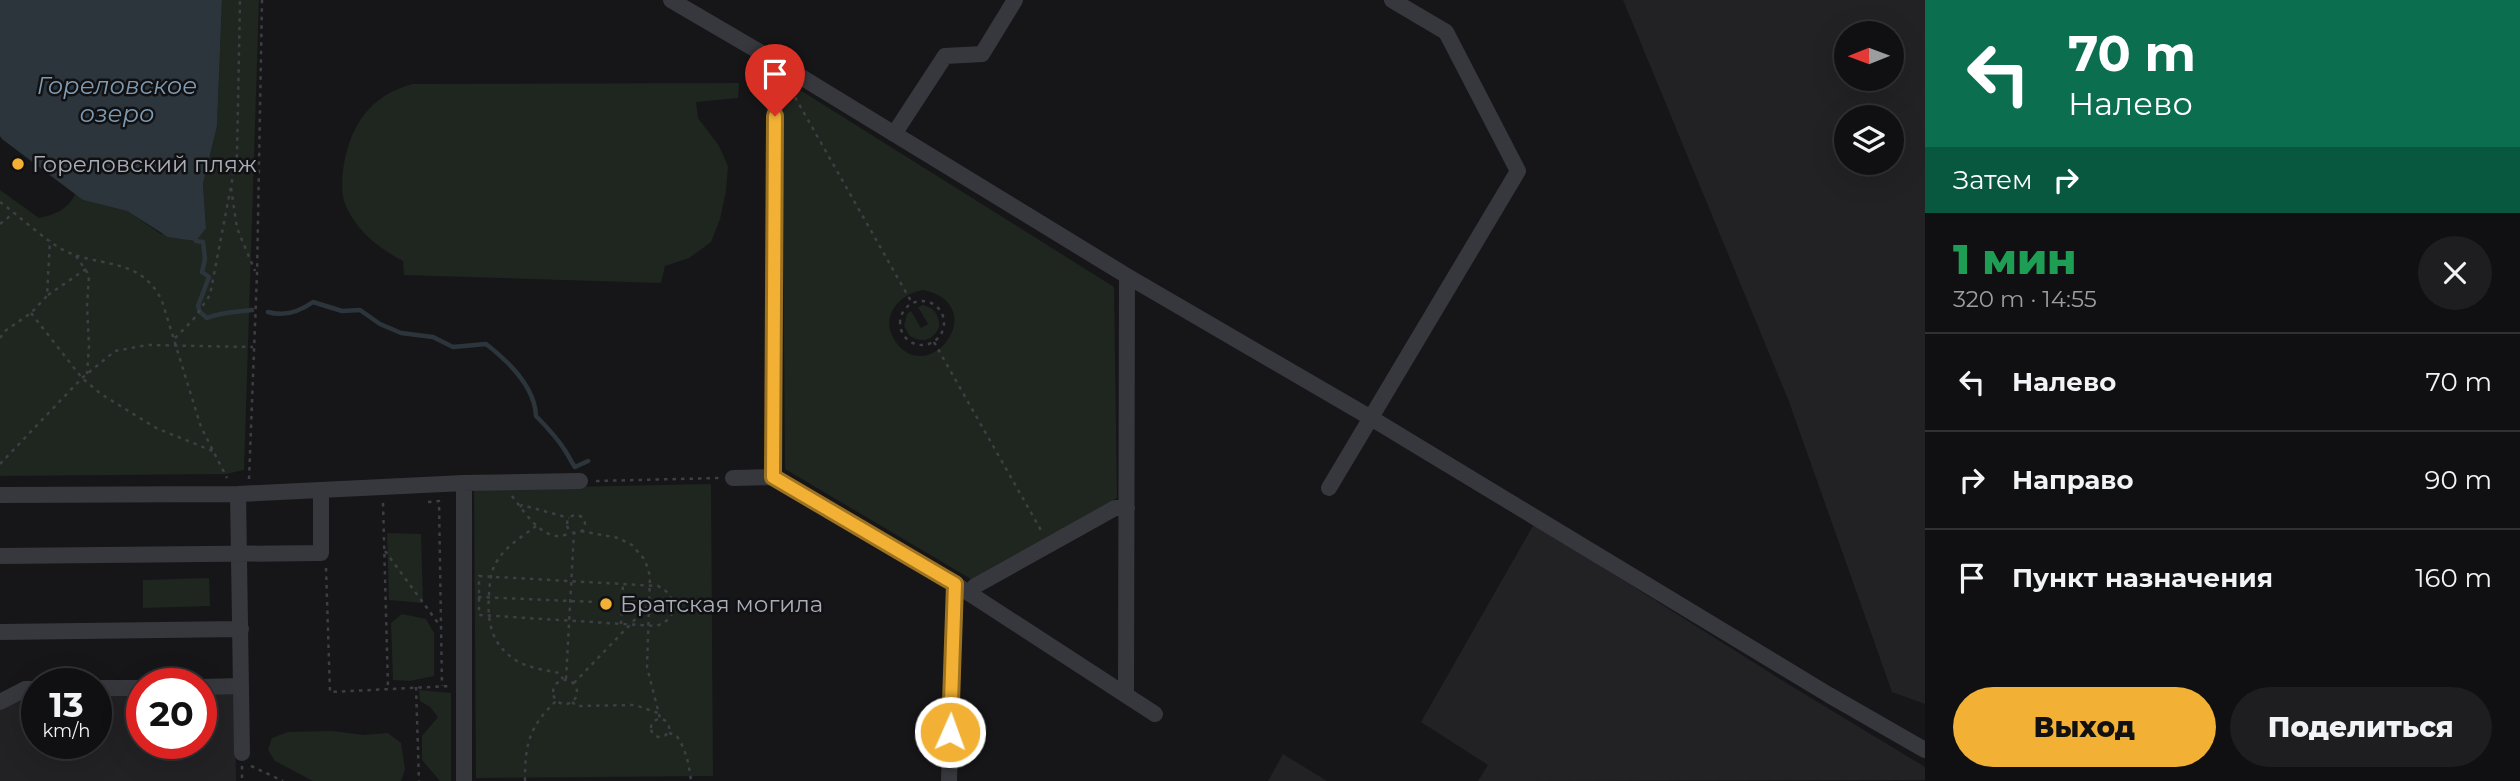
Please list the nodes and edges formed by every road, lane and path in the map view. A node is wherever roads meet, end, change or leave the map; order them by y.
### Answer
1 (240, 0) edge
2 (262, 0) edge
3 (671, 0) edge
4 (1015, 0) edge
5 (1392, 0) edge
6 (775, 61) junction
7 (894, 134) junction
8 (230, 184) junction
9 (0, 202) edge
10 (15, 213) junction
11 (0, 224) edge
12 (50, 240) junction
13 (75, 254) junction
14 (86, 269) junction
15 (257, 274) junction
16 (1127, 276) junction
17 (47, 296) junction
18 (912, 303) junction
19 (31, 313) junction
20 (0, 338) edge
21 (174, 339) junction
22 (934, 342) junction
23 (176, 347) junction
24 (253, 347) junction
25 (87, 374) junction
26 (82, 378) junction
27 (1371, 418) junction
28 (213, 451) junction
29 (0, 464) edge
30 (773, 477) junction
31 (733, 478) joint
32 (580, 481) joint
33 (501, 482) junction
34 (464, 483) junction
35 (1329, 488) dead end
36 (321, 490) junction
37 (238, 494) junction
38 (0, 495) edge
39 (373, 499) dead end
40 (425, 502) dead end
41 (520, 506) junction
42 (1127, 508) junction
43 (569, 518) junction
44 (536, 526) junction
45 (580, 531) junction
46 (573, 532) junction
47 (1049, 544) junction
48 (384, 550) junction
49 (321, 553) junction
50 (239, 555) junction
51 (0, 556) edge
52 (490, 576) junction
53 (571, 581) junction
54 (623, 584) junction
55 (955, 584) junction
56 (649, 585) junction
57 (970, 594) junction
58 (489, 596) junction
59 (472, 597) junction
60 (570, 601) junction
61 (595, 602) dead end
62 (648, 606) junction
63 (488, 616) junction
64 (569, 621) junction
65 (621, 624) junction
66 (631, 624) junction
67 (647, 625) junction
68 (441, 627) junction
69 (241, 628) junction
70 (0, 632) edge
71 (564, 679) junction
72 (574, 683) junction
73 (241, 686) junction
74 (442, 686) junction
75 (464, 686) junction
76 (217, 687) edge
77 (415, 687) junction
78 (388, 688) junction
79 (21, 691) edge
80 (1126, 694) junction
81 (557, 700) junction
82 (0, 702) edge
83 (572, 702) junction
84 (659, 713) junction
85 (1155, 714) dead end
86 (660, 718) junction
87 (668, 733) junction
88 (1925, 750) edge
89 (242, 758) joint
90 (283, 781) edge
91 (419, 781) edge
92 (464, 781) edge
93 (524, 781) edge
94 (691, 781) edge
95 (949, 781) edge

1 - 8 path
2 - 15 path
3 - 6 street
4 - 7 street
5 - 27 street
6 - 7 street
6 - 18 path
6 - 30 street
7 - 16 street
8 - 15 path
8 - 21 path
9 - 10 path
10 - 11 path
10 - 12 path
12 - 13 path
12 - 17 path
13 - 14 path
13 - 21 path
14 - 17 path
14 - 25 path
15 - 24 path
16 - 27 street
16 - 42 street
17 - 19 path
18 - 22 path
18 - 22 path
19 - 20 path
19 - 26 path
21 - 23 path
22 - 47 path
23 - 24 path
23 - 25 path
23 - 28 path
24 - 37 path
25 - 26 path
26 - 28 path
26 - 29 path
27 - 35 street
27 - 88 street
28 - 37 path
30 - 31 street
30 - 55 street
31 - 32 path
32 - 33 street
33 - 34 street
33 - 41 path
34 - 36 street
34 - 59 street
36 - 37 street
36 - 49 street
37 - 38 street
37 - 50 street
39 - 48 path
40 - 68 path
41 - 43 path
41 - 44 path
42 - 47 street
42 - 80 street
43 - 45 path
43 - 46 path
44 - 46 path
44 - 52 path
45 - 46 path
45 - 56 path
46 - 53 path
47 - 57 street
48 - 68 path
48 - 78 path
49 - 50 street
49 - 78 path
50 - 51 street
50 - 69 street
52 - 53 path
52 - 58 path
52 - 59 path
53 - 54 path
53 - 60 path
54 - 56 path
54 - 65 path
55 - 57 street
55 - 95 street
56 - 62 path
56 - 67 path
57 - 80 street
58 - 59 path
58 - 60 path
58 - 63 path
59 - 63 path
59 - 75 street
60 - 61 path
60 - 64 path
62 - 66 path
62 - 67 path
63 - 64 path
63 - 71 path
64 - 65 path
64 - 71 path
65 - 66 path
66 - 67 path
66 - 72 path
67 - 84 path
68 - 74 path
69 - 70 street
69 - 73 street
71 - 72 path
71 - 81 path
72 - 83 path
73 - 76 street
73 - 89 street
74 - 75 path
74 - 77 path
75 - 92 street
77 - 78 path
77 - 91 path
79 - 82 street
80 - 85 street
81 - 83 path
81 - 93 path
83 - 84 path
84 - 86 path
86 - 87 path
86 - 87 path
87 - 94 path
89 - 90 path

